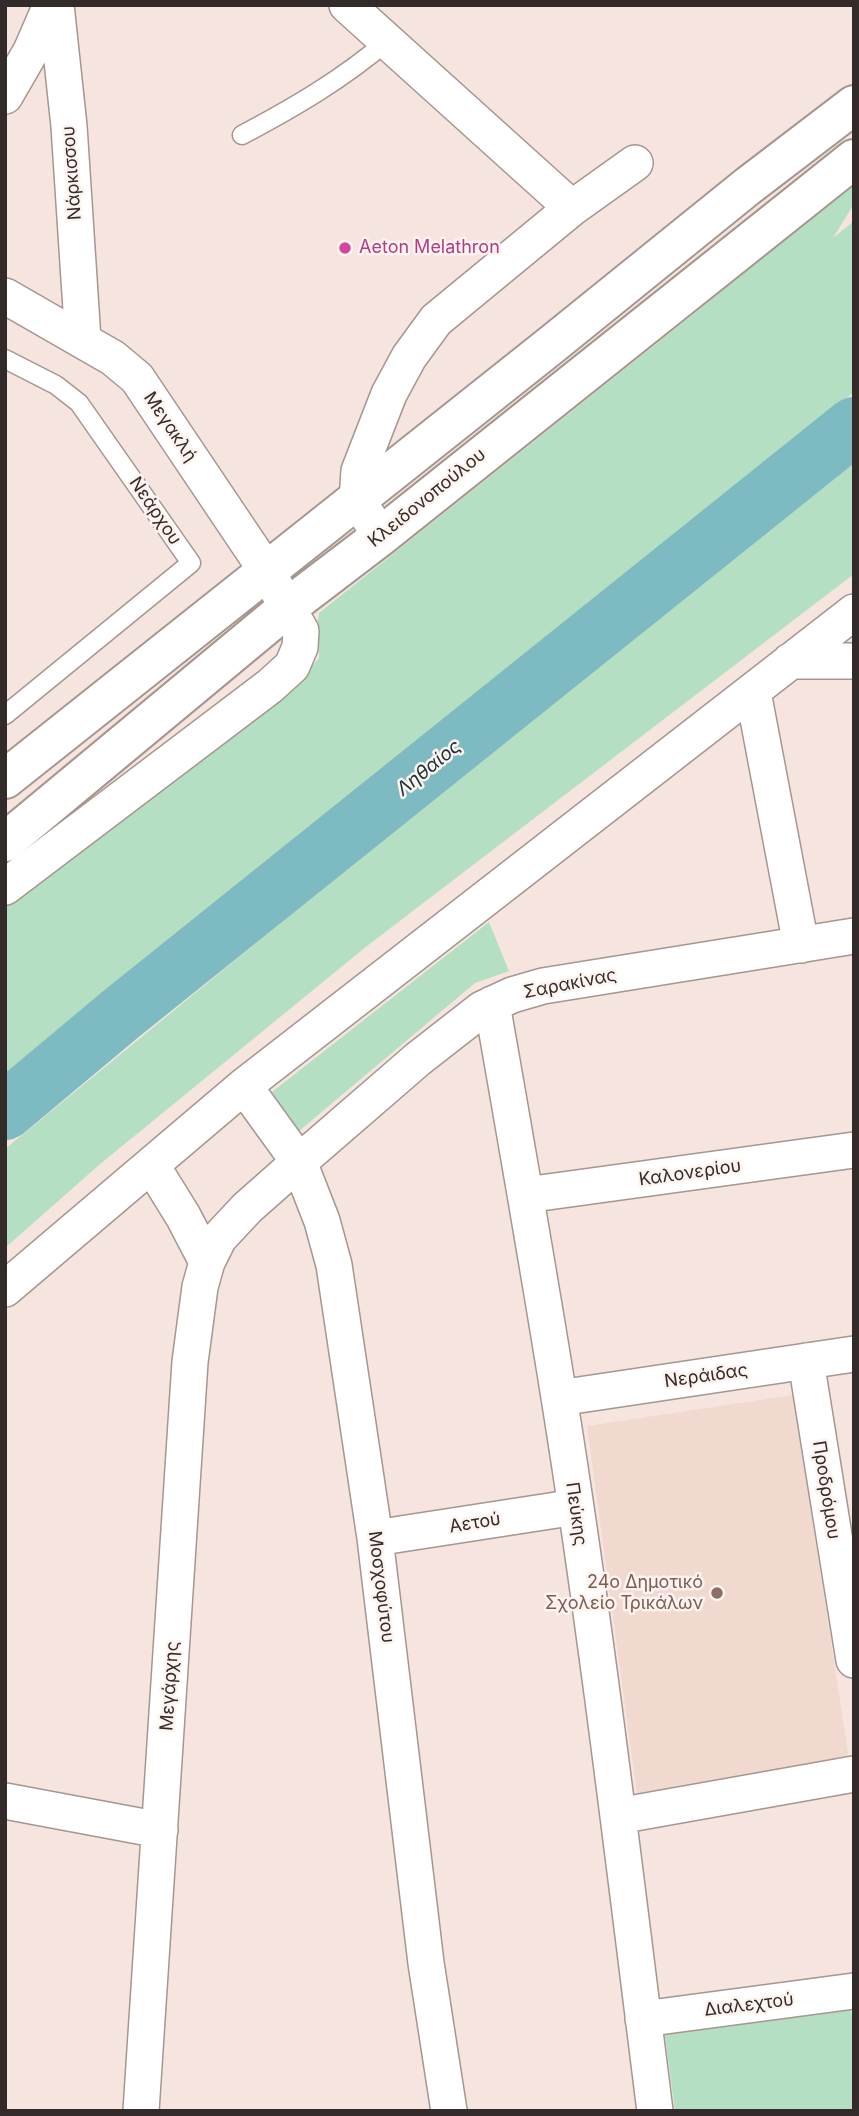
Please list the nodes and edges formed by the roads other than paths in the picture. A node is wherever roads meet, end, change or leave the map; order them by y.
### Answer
1 (51, 5) edge
2 (56, 5) edge
3 (347, 5) edge
4 (387, 41) junction
5 (5, 96) edge
6 (854, 106) edge
7 (242, 135) dead end
8 (854, 159) edge
9 (635, 163) dead end
10 (572, 208) junction
11 (5, 296) edge
12 (83, 340) junction
13 (5, 359) edge
14 (357, 500) junction
15 (381, 536) junction
16 (266, 570) junction
17 (288, 607) junction
18 (854, 612) edge
19 (854, 660) edge
20 (790, 661) junction
21 (753, 692) junction
22 (5, 715) edge
23 (5, 779) edge
24 (5, 842) edge
25 (5, 887) edge
26 (854, 936) edge
27 (801, 945) junction
28 (492, 1004) junction
29 (244, 1086) junction
30 (854, 1150) edge
31 (299, 1162) junction
32 (152, 1166) junction
33 (526, 1195) junction
34 (207, 1262) junction
35 (5, 1289) edge
36 (854, 1354) edge
37 (806, 1361) junction
38 (559, 1398) junction
39 (576, 1507) junction
40 (375, 1538) junction
41 (847, 1577) edge
42 (854, 1660) edge
43 (854, 1774) edge
44 (5, 1801) edge
45 (618, 1816) junction
46 (160, 1830) junction
47 (854, 1991) edge
48 (643, 2018) junction
49 (141, 2111) edge
50 (449, 2111) edge
51 (655, 2111) edge

1 - 5 street
2 - 12 street, Νάρκισσου
3 - 4 street
4 - 7 lane
4 - 10 street
6 - 14 street
8 - 15 street, Κλειδονοπούλου
9 - 10 street
10 - 14 street
11 - 12 street, Μεγακλή
12 - 16 street, Μεγακλή
13 - 22 lane, Νεάρχου
14 - 15 street
14 - 16 street
15 - 17 street, Κλειδονοπούλου
16 - 17 street, Μεγακλή
16 - 23 street
17 - 24 street, Κλειδονοπούλου
17 - 25 street, Μεγακλή
18 - 20 street
19 - 20 street
20 - 21 street
21 - 27 street
21 - 29 street
26 - 27 street, Σαρακίνας
27 - 28 street, Σαρακίνας
28 - 31 street, Σαρακίνας
28 - 33 street, Πεύκης
29 - 31 street, Μοσχοφύτου
29 - 32 street
30 - 33 street, Καλονερίου
31 - 34 street, Μεγάρχης
31 - 40 street, Μοσχοφύτου
32 - 34 street
32 - 35 street
33 - 38 street, Πεύκης
34 - 46 street, Μεγάρχης
36 - 37 street, Νεράιδας
37 - 38 street, Νεράιδας
37 - 41 street, Προδρόμου
38 - 39 street, Πεύκης
39 - 40 street, Αετού
39 - 45 street, Πεύκης
40 - 50 street, Μοσχοφύτου
41 - 42 street, Προδρόμου
43 - 45 street
44 - 46 street
45 - 48 street, Πεύκης
46 - 49 street, Μεγάρχης
47 - 48 street, Διαλεχτού
48 - 51 street, Πεύκης

